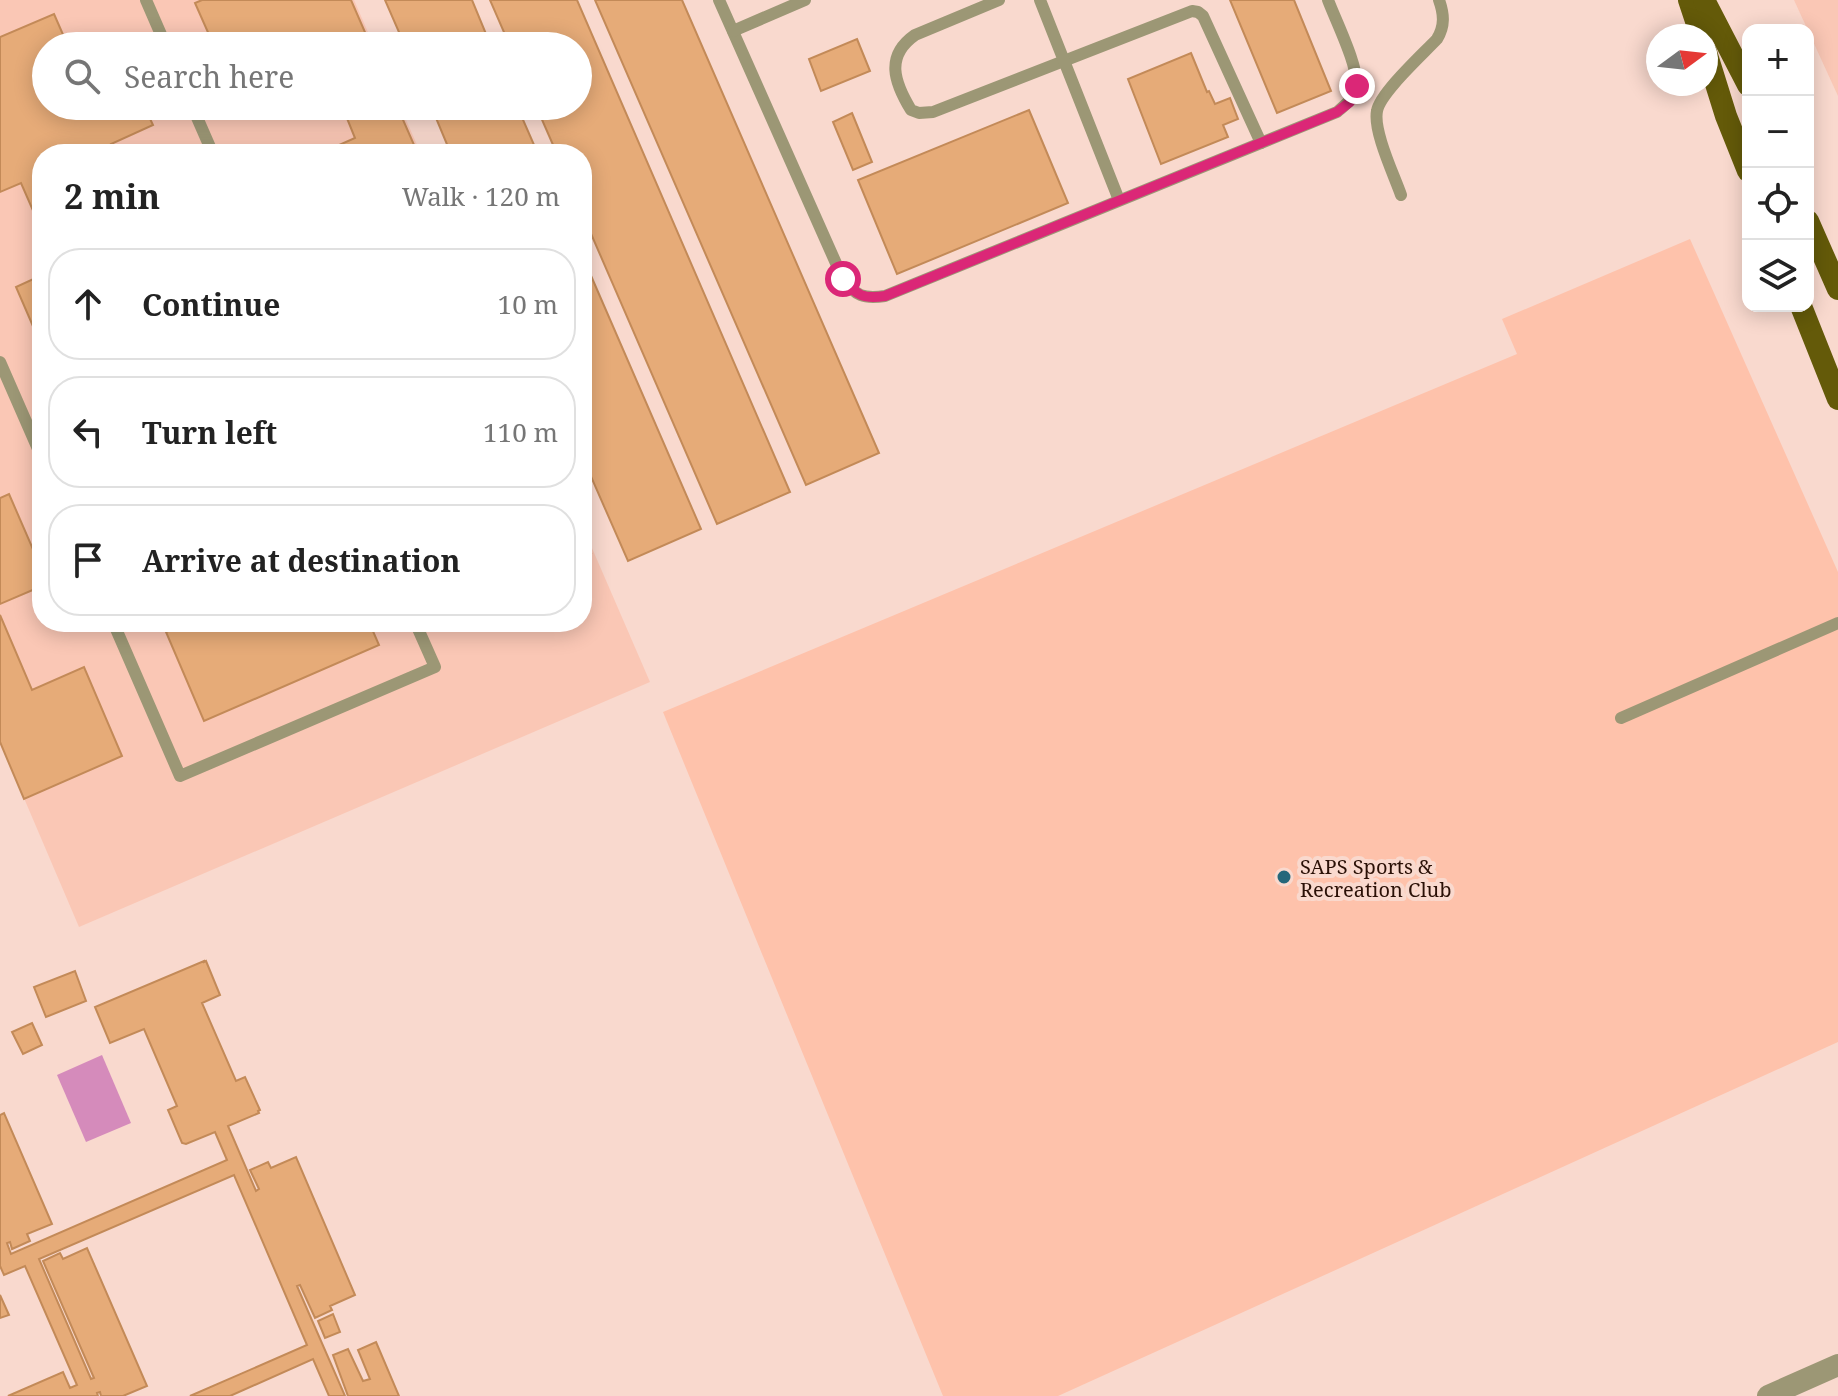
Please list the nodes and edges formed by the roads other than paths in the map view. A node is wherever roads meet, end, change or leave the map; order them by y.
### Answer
1 (146, 0) edge
2 (719, 0) edge
3 (805, 0) edge
4 (999, 0) edge
5 (1040, 0) edge
6 (1328, 0) edge
7 (1439, 0) edge
8 (1689, 0) edge
9 (1704, 0) edge
10 (1697, 24) edge
11 (733, 31) junction
12 (160, 32) edge
13 (1064, 60) junction
14 (1742, 73) edge
15 (1718, 90) edge
16 (198, 120) edge
17 (1261, 143) junction
18 (209, 144) edge
19 (1747, 168) edge
20 (1401, 195) dead end
21 (1119, 200) junction
22 (1814, 235) edge
23 (1838, 289) edge
24 (1803, 312) edge
25 (0, 362) edge
26 (1838, 399) edge
27 (32, 435) edge
28 (1838, 623) edge
29 (117, 632) edge
30 (419, 632) edge
31 (1621, 718) dead end
32 (1838, 1365) edge
33 (1768, 1396) edge

1 - 12 lane
2 - 11 lane
3 - 11 lane
4 - 13 lane
5 - 13 lane
6 - 17 lane
7 - 20 lane
8 - 10 main road
9 - 14 main road
11 - 21 lane
13 - 17 lane
13 - 21 lane
15 - 19 main road
16 - 18 lane
17 - 21 lane
22 - 23 main road
24 - 26 main road
25 - 27 lane
28 - 31 lane
29 - 30 lane
32 - 33 street

